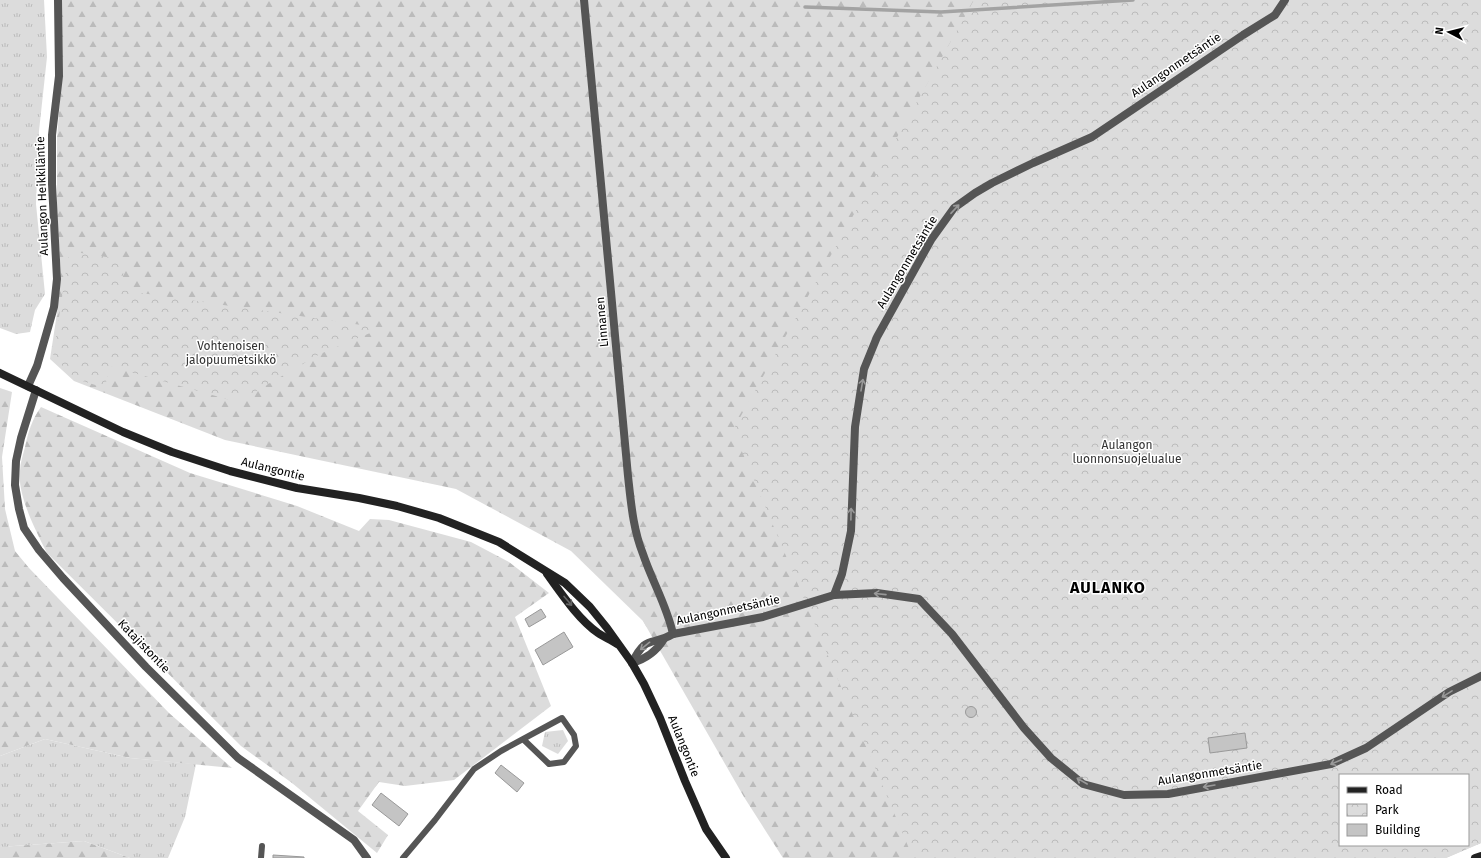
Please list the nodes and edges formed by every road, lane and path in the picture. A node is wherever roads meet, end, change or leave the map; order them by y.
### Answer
1 (58, 0) edge
2 (584, 0) edge
3 (1285, 0) edge
4 (0, 373) edge
5 (32, 388) junction
6 (544, 570) junction
7 (834, 595) junction
8 (673, 634) junction
9 (664, 640) junction
10 (618, 644) junction
11 (632, 663) junction
12 (1481, 676) edge
13 (524, 740) junction
14 (262, 846) dead end
15 (1481, 856) edge
16 (261, 858) edge
17 (367, 858) edge
18 (403, 858) edge
19 (726, 858) edge
20 (1475, 858) edge

1 - 5 street, Aulangon Heikkiläntie
2 - 8 street, Linnanen
7 -> 3 street, Aulangonmetsäntie
4 - 5 street, Aulangontie
5 - 6 street, Aulangontie
5 - 17 street, Katajistontie
6 - 10 street, Aulangontie
6 -> 10 street, Aulangontie
7 - 8 street, Aulangonmetsäntie
12 -> 7 street, Aulangonmetsäntie
8 - 9 street
9 - 11 street
9 -> 11 street
10 - 11 street, Aulangontie
11 - 19 street, Aulangontie
13 - 13 lane
13 - 18 lane
14 - 16 lane
15 - 20 street

